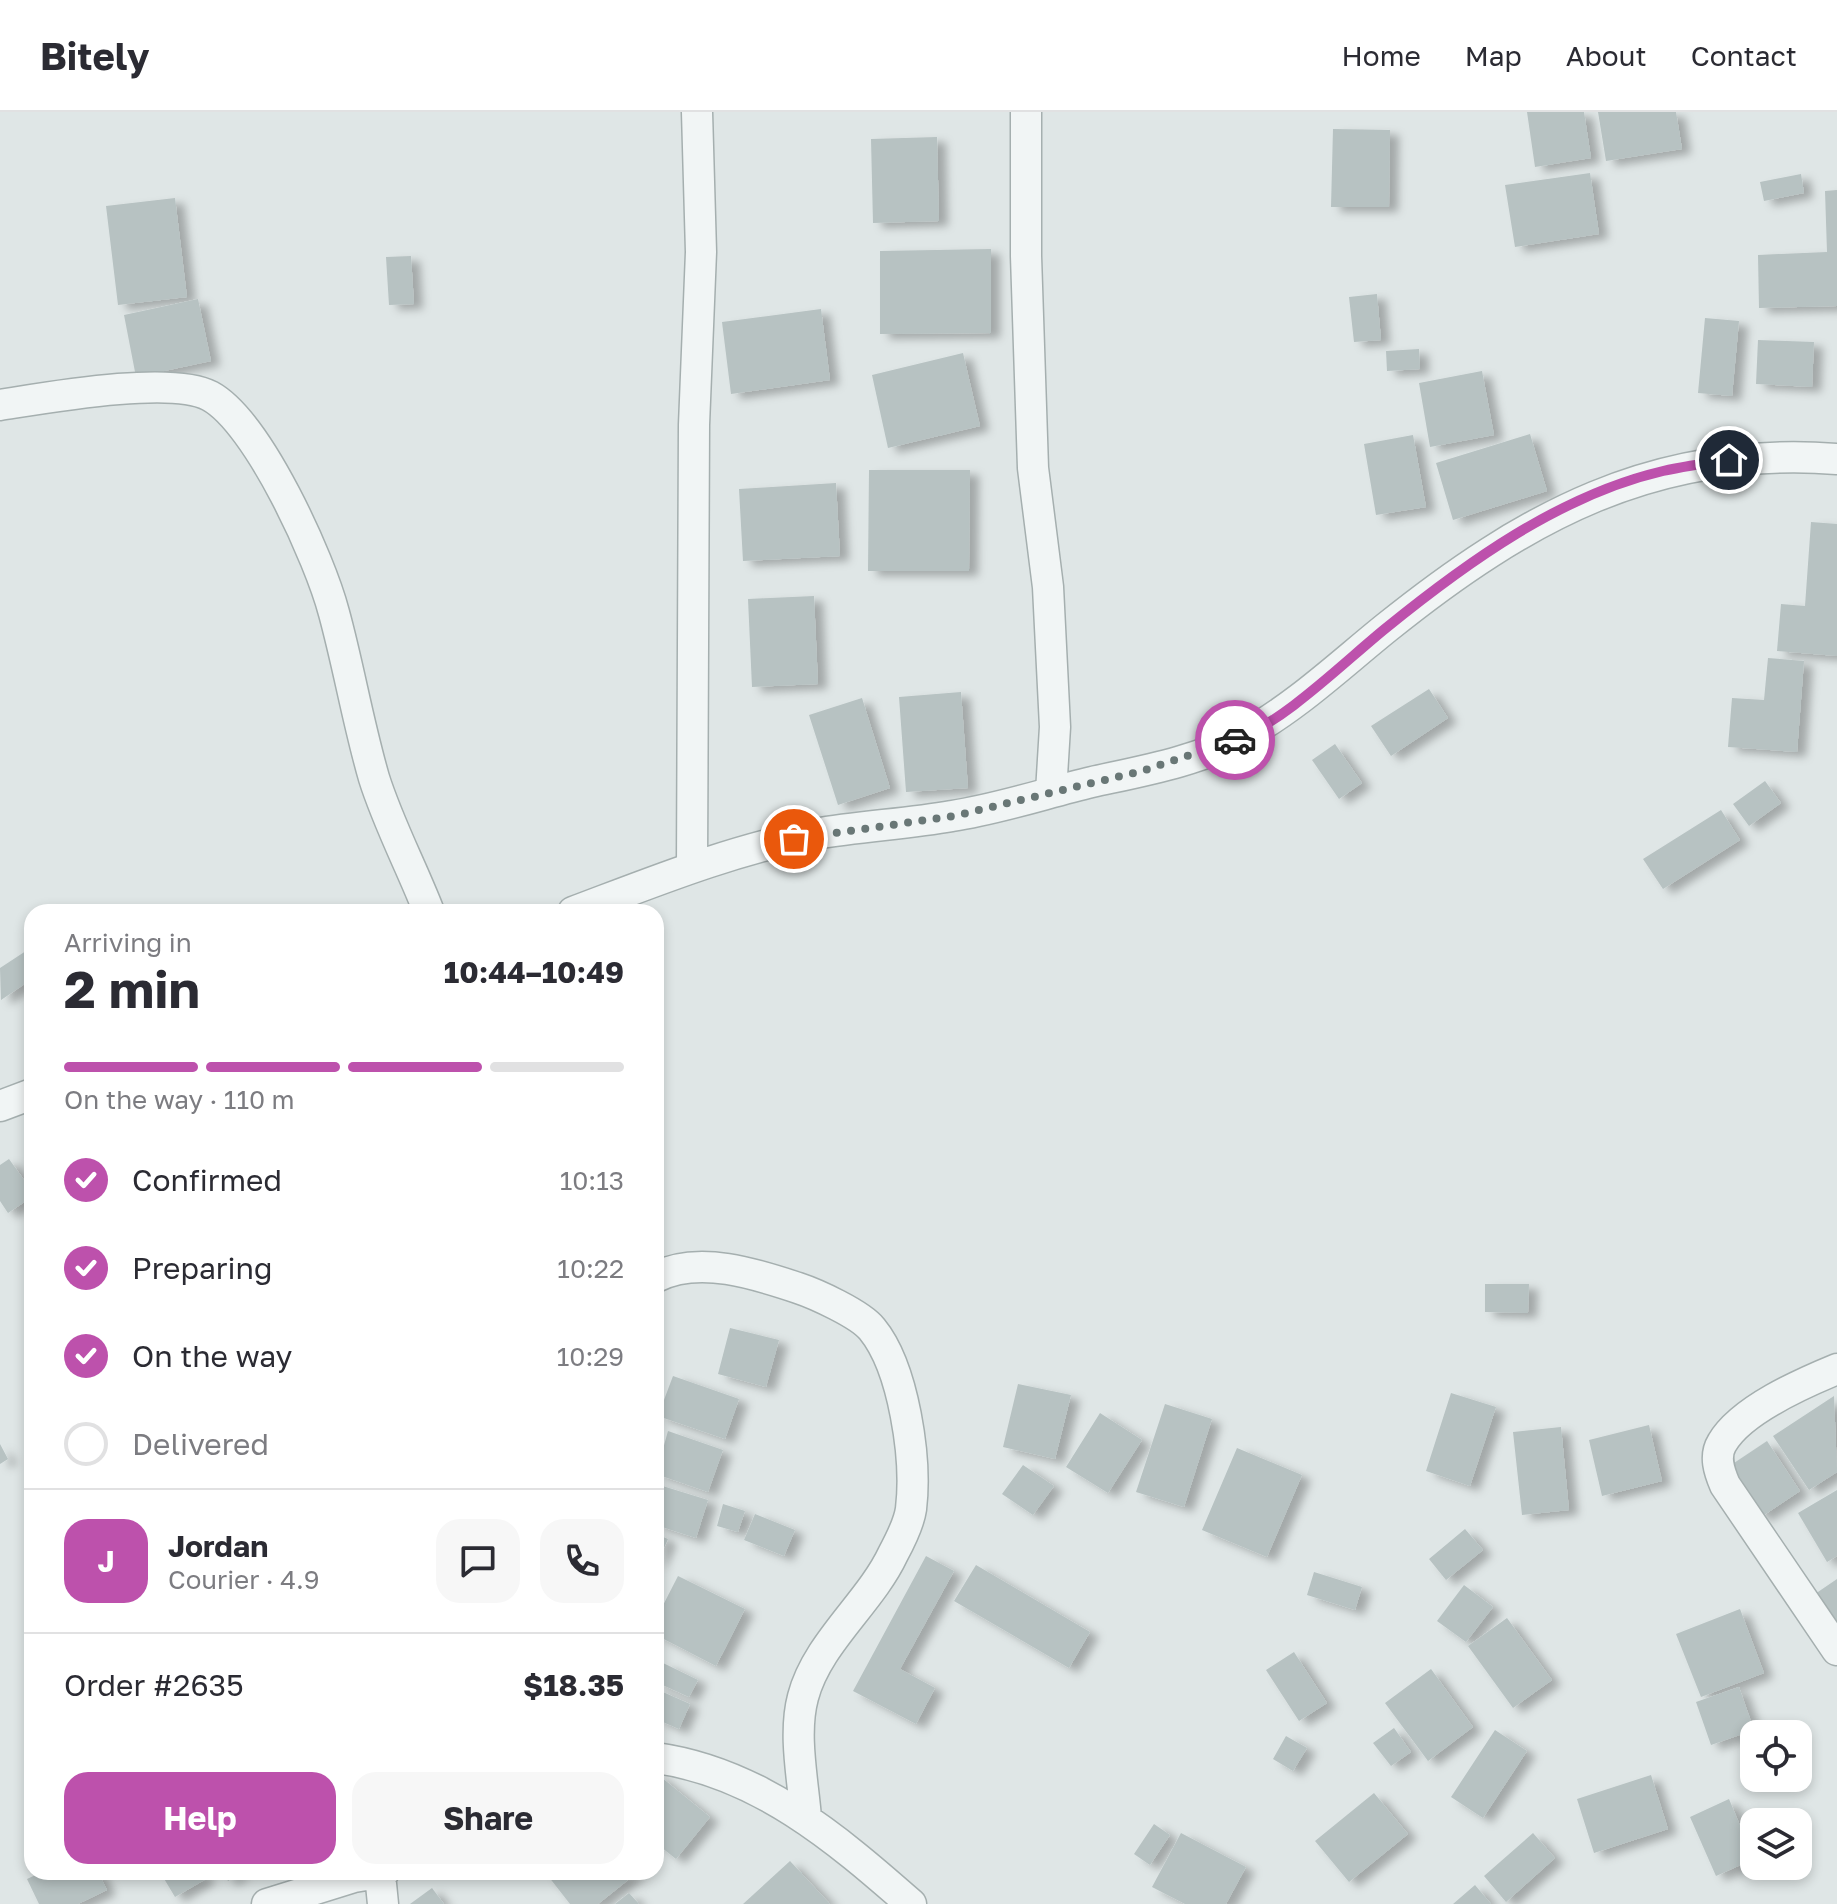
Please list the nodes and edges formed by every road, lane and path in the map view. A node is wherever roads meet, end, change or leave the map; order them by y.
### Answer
1 (697, 112) edge
2 (1026, 112) edge
3 (0, 405) edge
4 (1837, 459) edge
5 (1051, 792) junction
6 (692, 866) junction
7 (426, 904) edge
8 (594, 904) edge
9 (24, 1097) edge
10 (0, 1106) edge
11 (664, 1275) edge
12 (1837, 1369) edge
13 (1837, 1650) edge
14 (664, 1759) edge
15 (806, 1818) junction
16 (347, 1880) edge
17 (370, 1880) edge
18 (267, 1904) edge
19 (383, 1904) edge
20 (911, 1904) edge

1 - 6 street
2 - 5 street
3 - 7 street
4 - 5 street
5 - 6 street
6 - 8 street
9 - 10 street
11 - 15 street
12 - 13 street
14 - 15 street
15 - 20 street
16 - 18 street
17 - 19 street

